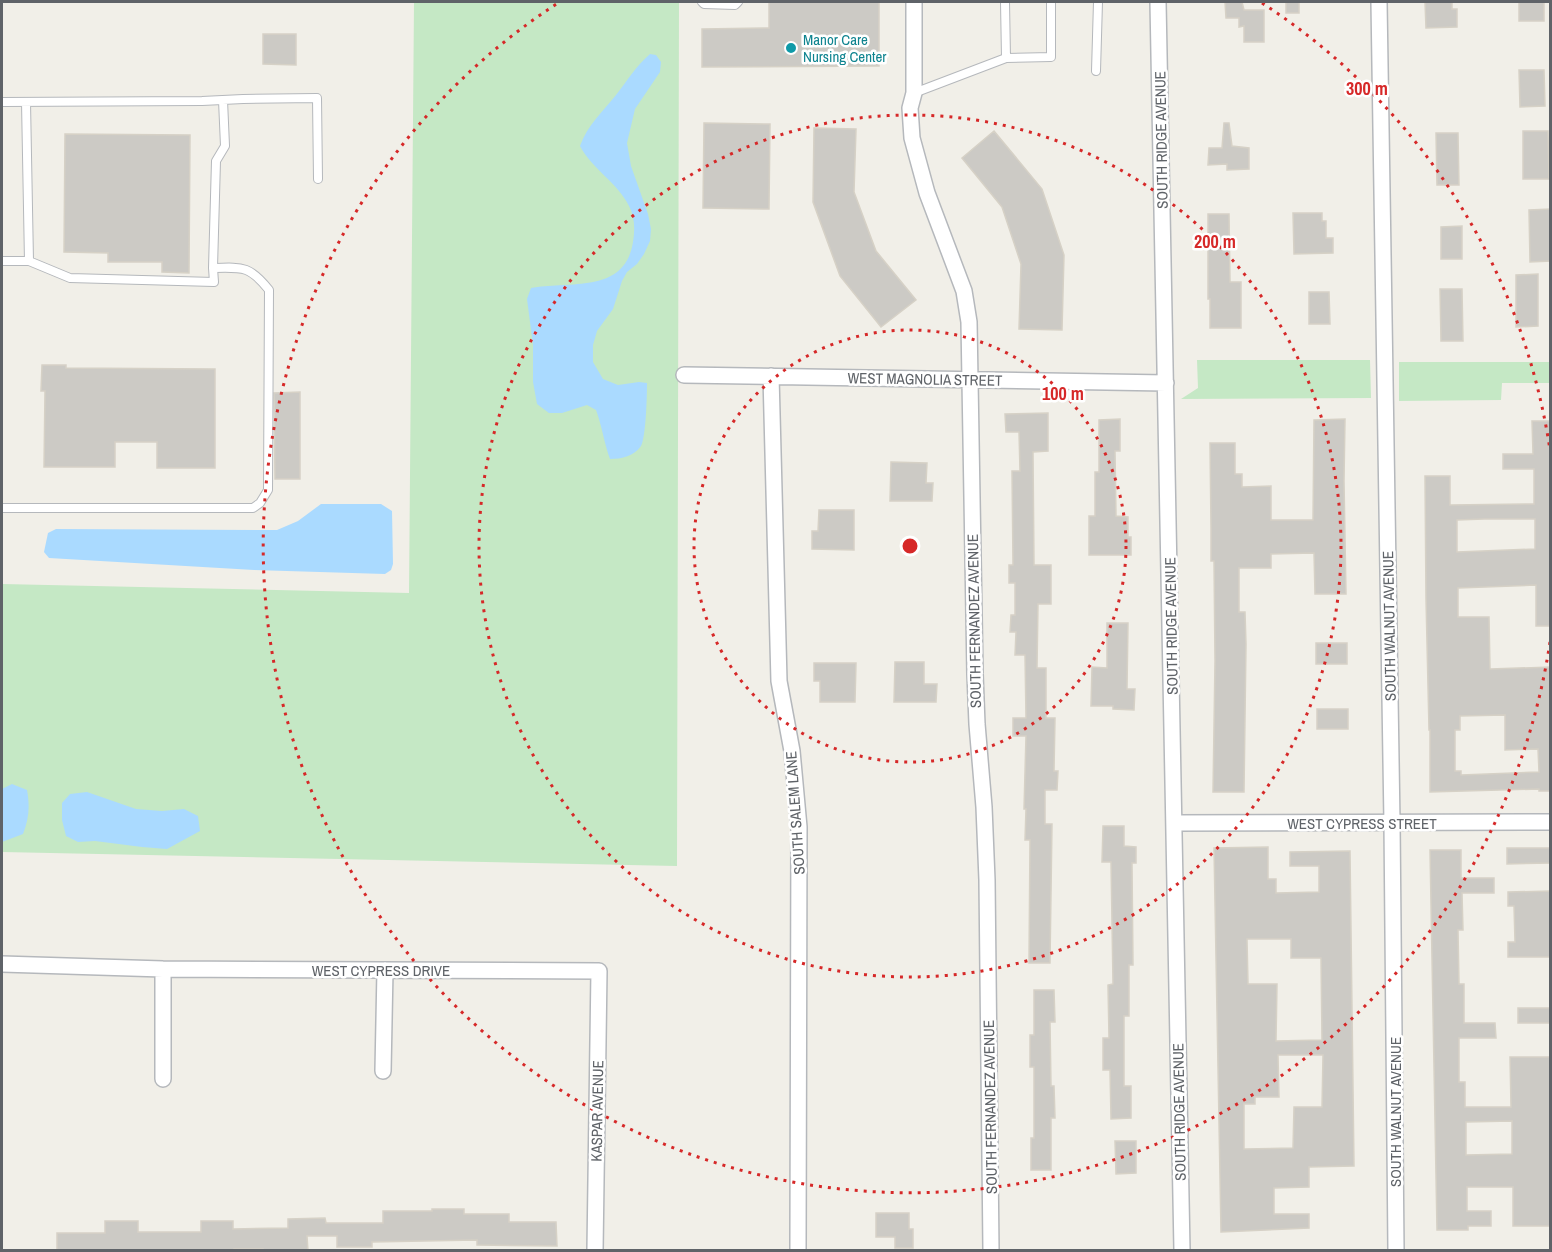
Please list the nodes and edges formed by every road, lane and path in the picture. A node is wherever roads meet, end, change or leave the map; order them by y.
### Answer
1 (702, 2) edge
2 (738, 2) edge
3 (914, 2) edge
4 (1005, 2) edge
5 (1051, 2) edge
6 (1098, 2) edge
7 (1158, 2) edge
8 (1379, 2) edge
9 (1006, 58) junction
10 (1096, 71) dead end
11 (914, 93) junction
12 (223, 100) junction
13 (2, 102) edge
14 (26, 102) junction
15 (318, 179) dead end
16 (2, 261) edge
17 (29, 261) junction
18 (213, 268) junction
19 (684, 375) dead end
20 (771, 376) junction
21 (970, 380) junction
22 (1166, 383) junction
23 (2, 508) edge
24 (1551, 822) edge
25 (1174, 823) junction
26 (1392, 823) junction
27 (2, 964) edge
28 (163, 969) junction
29 (385, 970) junction
30 (599, 971) joint
31 (383, 1071) dead end
32 (163, 1079) dead end
33 (595, 1251) edge
34 (798, 1251) edge
35 (991, 1251) edge
36 (1182, 1251) edge
37 (1396, 1251) edge

1 - 2 lane
3 - 11 street, SOUTH FERNANDEZ AVENUE
4 - 9 lane
5 - 9 lane
6 - 10 lane
7 - 22 street, SOUTH RIDGE AVENUE
8 - 26 street, SOUTH WALNUT AVENUE
9 - 11 lane
11 - 21 street, SOUTH FERNANDEZ AVENUE
12 - 14 lane
12 - 15 lane
12 - 18 lane
13 - 14 lane
14 - 17 lane
16 - 17 lane
17 - 18 lane
18 - 23 lane
19 - 20 street, WEST MAGNOLIA STREET
20 - 21 street, WEST MAGNOLIA STREET
20 - 34 street, SOUTH SALEM LANE
21 - 22 street, WEST MAGNOLIA STREET
21 - 35 street, SOUTH FERNANDEZ AVENUE
22 - 25 street, SOUTH RIDGE AVENUE
24 - 26 street, WEST CYPRESS STREET
25 - 26 street, WEST CYPRESS STREET
25 - 36 street, SOUTH RIDGE AVENUE
26 - 37 street, SOUTH WALNUT AVENUE
27 - 28 street, WEST CYPRESS DRIVE
28 - 29 street, WEST CYPRESS DRIVE
28 - 32 street
29 - 30 street, WEST CYPRESS DRIVE
29 - 31 street
30 - 33 street, KASPAR AVENUE

